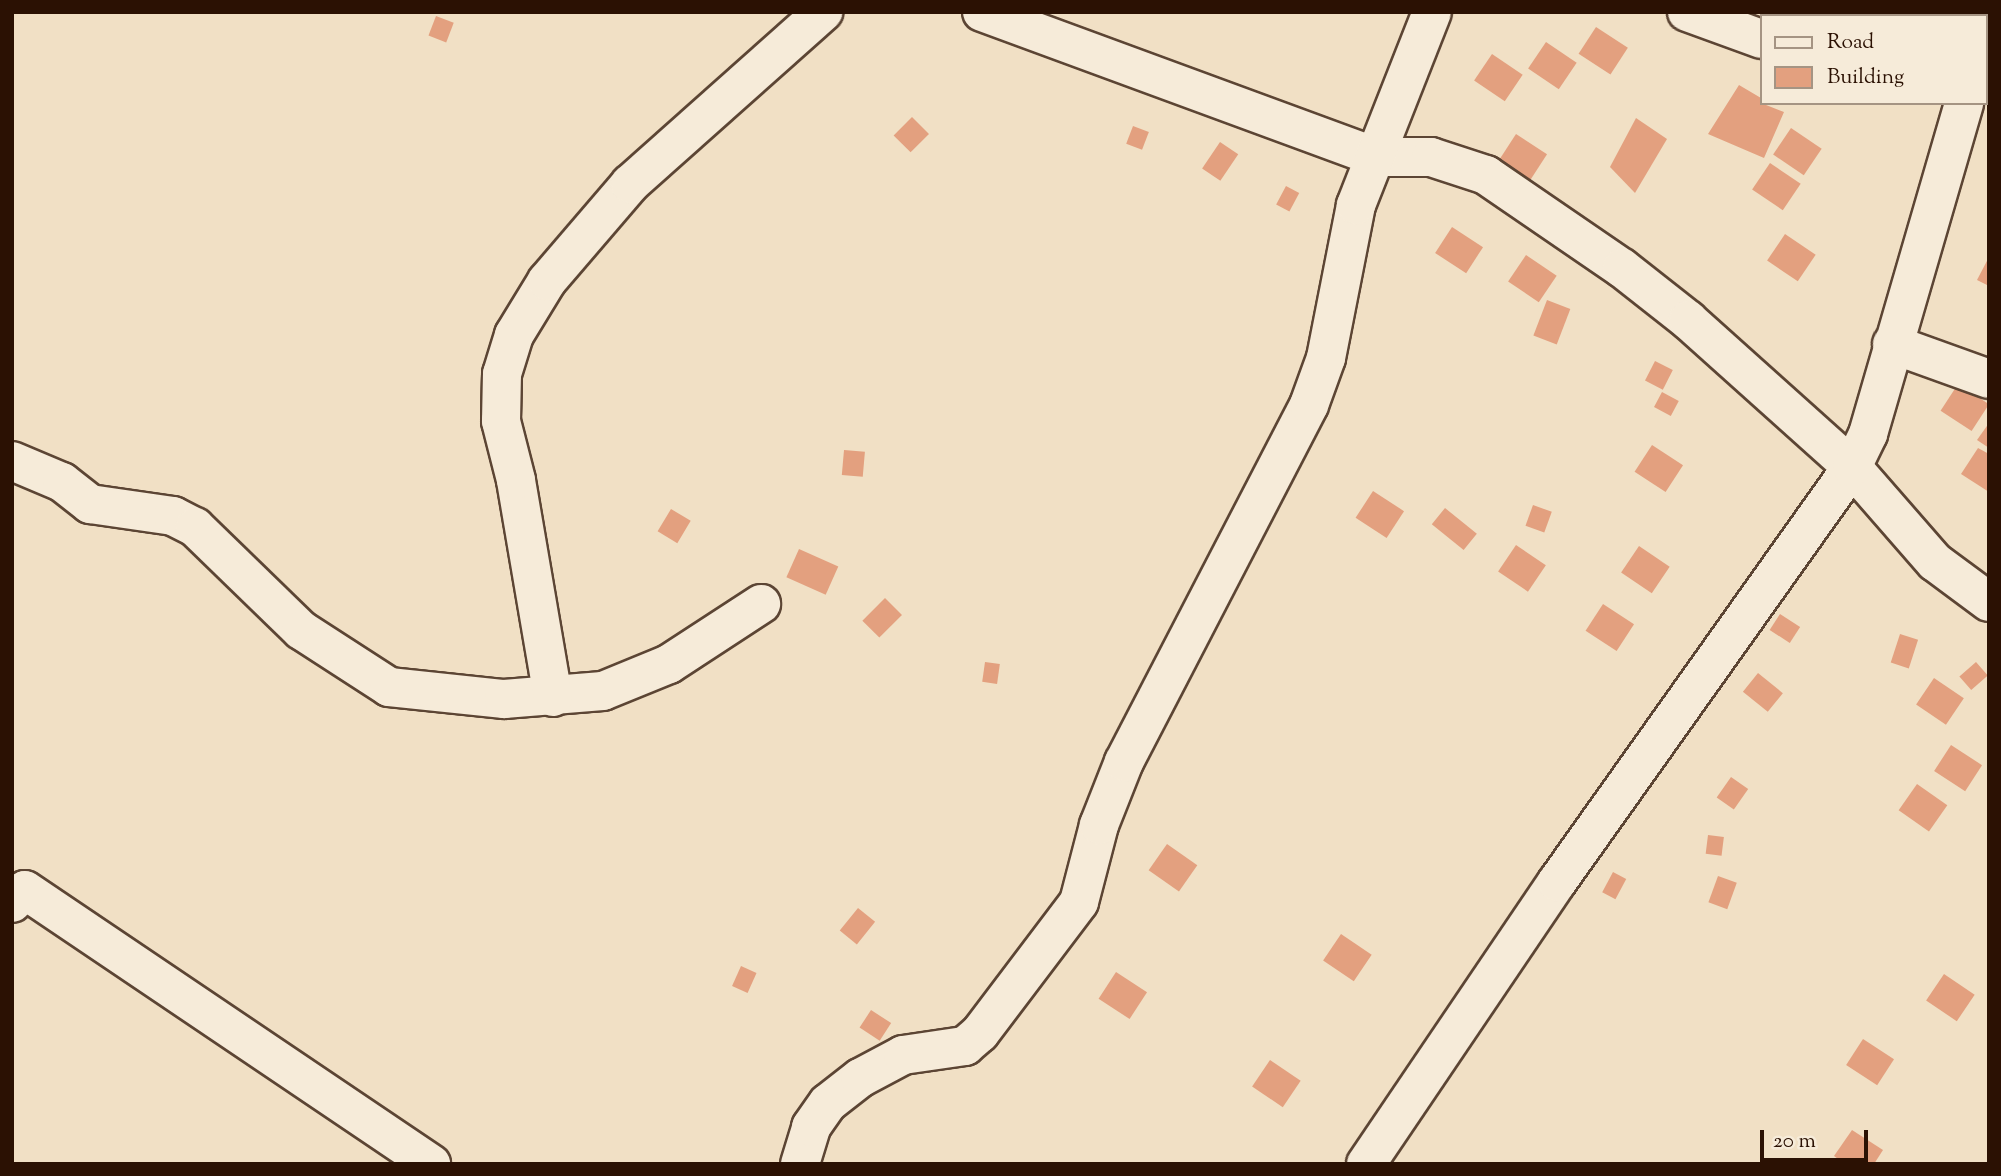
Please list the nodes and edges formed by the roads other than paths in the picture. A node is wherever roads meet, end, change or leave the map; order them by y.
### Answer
1 (823, 12) edge
2 (982, 12) edge
3 (1432, 12) edge
4 (1687, 12) edge
5 (1759, 38) edge
6 (1963, 109) edge
7 (1376, 157) junction
8 (1892, 344) junction
9 (1989, 379) edge
10 (12, 461) edge
11 (1852, 467) junction
12 (1989, 602) edge
13 (761, 604) dead end
14 (553, 697) junction
15 (12, 903) edge
16 (431, 1164) edge
17 (800, 1164) edge
18 (1366, 1164) edge

1 - 14 street
2 - 7 street
3 - 7 street
4 - 5 street
6 - 8 street
7 - 11 street
7 - 17 street
8 - 9 street
8 - 11 street
10 - 14 street
11 - 12 street
11 - 18 street
13 - 14 street
15 - 16 street

